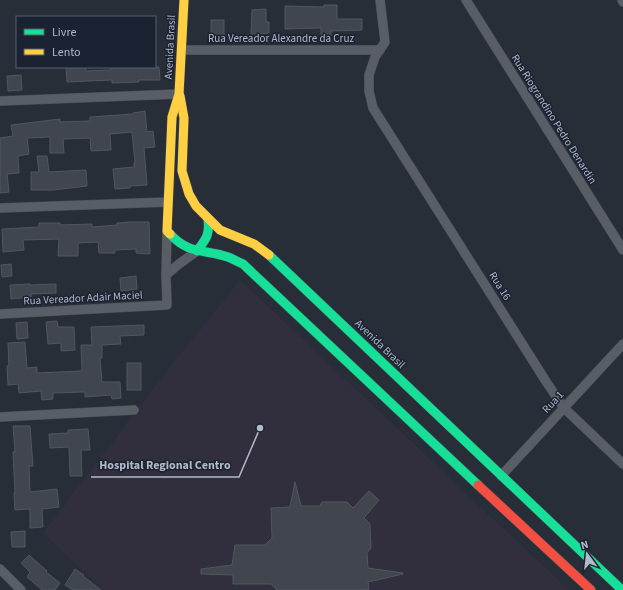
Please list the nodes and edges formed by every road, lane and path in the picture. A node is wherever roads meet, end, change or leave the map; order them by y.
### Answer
1 (184, 0) edge
2 (380, 0) edge
3 (466, 0) edge
4 (182, 50) junction
5 (380, 50) junction
6 (179, 94) junction
7 (0, 102) edge
8 (168, 202) junction
9 (196, 206) junction
10 (0, 208) edge
11 (208, 219) junction
12 (167, 231) junction
13 (623, 250) edge
14 (197, 251) junction
15 (166, 275) junction
16 (167, 305) joint
17 (0, 314) edge
18 (623, 344) edge
19 (564, 408) junction
20 (134, 410) dead end
21 (0, 417) edge
22 (448, 425) junction
23 (432, 442) junction
24 (623, 464) edge
25 (501, 476) junction
26 (0, 570) edge
27 (21, 590) edge
28 (591, 590) edge
29 (622, 590) edge

1 - 4 street, Avenida Brasil
2 - 5 street
3 - 13 street, Rua Riograndino Pedro Denardin
4 - 5 street, Rua Vereador Alexandre da Cruz
4 - 6 street, Avenida Brasil
5 - 19 street, Rua 16
6 - 7 street
6 - 8 street, Avenida Brasil
6 - 9 street, Avenida Brasil
8 - 9 street
8 - 10 street
8 - 12 street, Avenida Brasil
9 - 11 street, Avenida Brasil
11 - 14 street
11 - 22 street, Avenida Brasil
12 - 14 street
12 - 15 street, Avenida Brasil
14 - 15 street
14 - 23 street
15 - 16 street, Avenida Brasil
16 - 17 street, Rua Vereador Adair Maciel
18 - 19 street, Rua 1
19 - 24 street, Rua 16
19 - 25 street, Rua 1
20 - 21 street
22 - 23 street
22 - 25 street, Avenida Brasil
23 - 28 street
25 - 29 street, Avenida Brasil
26 - 27 street

